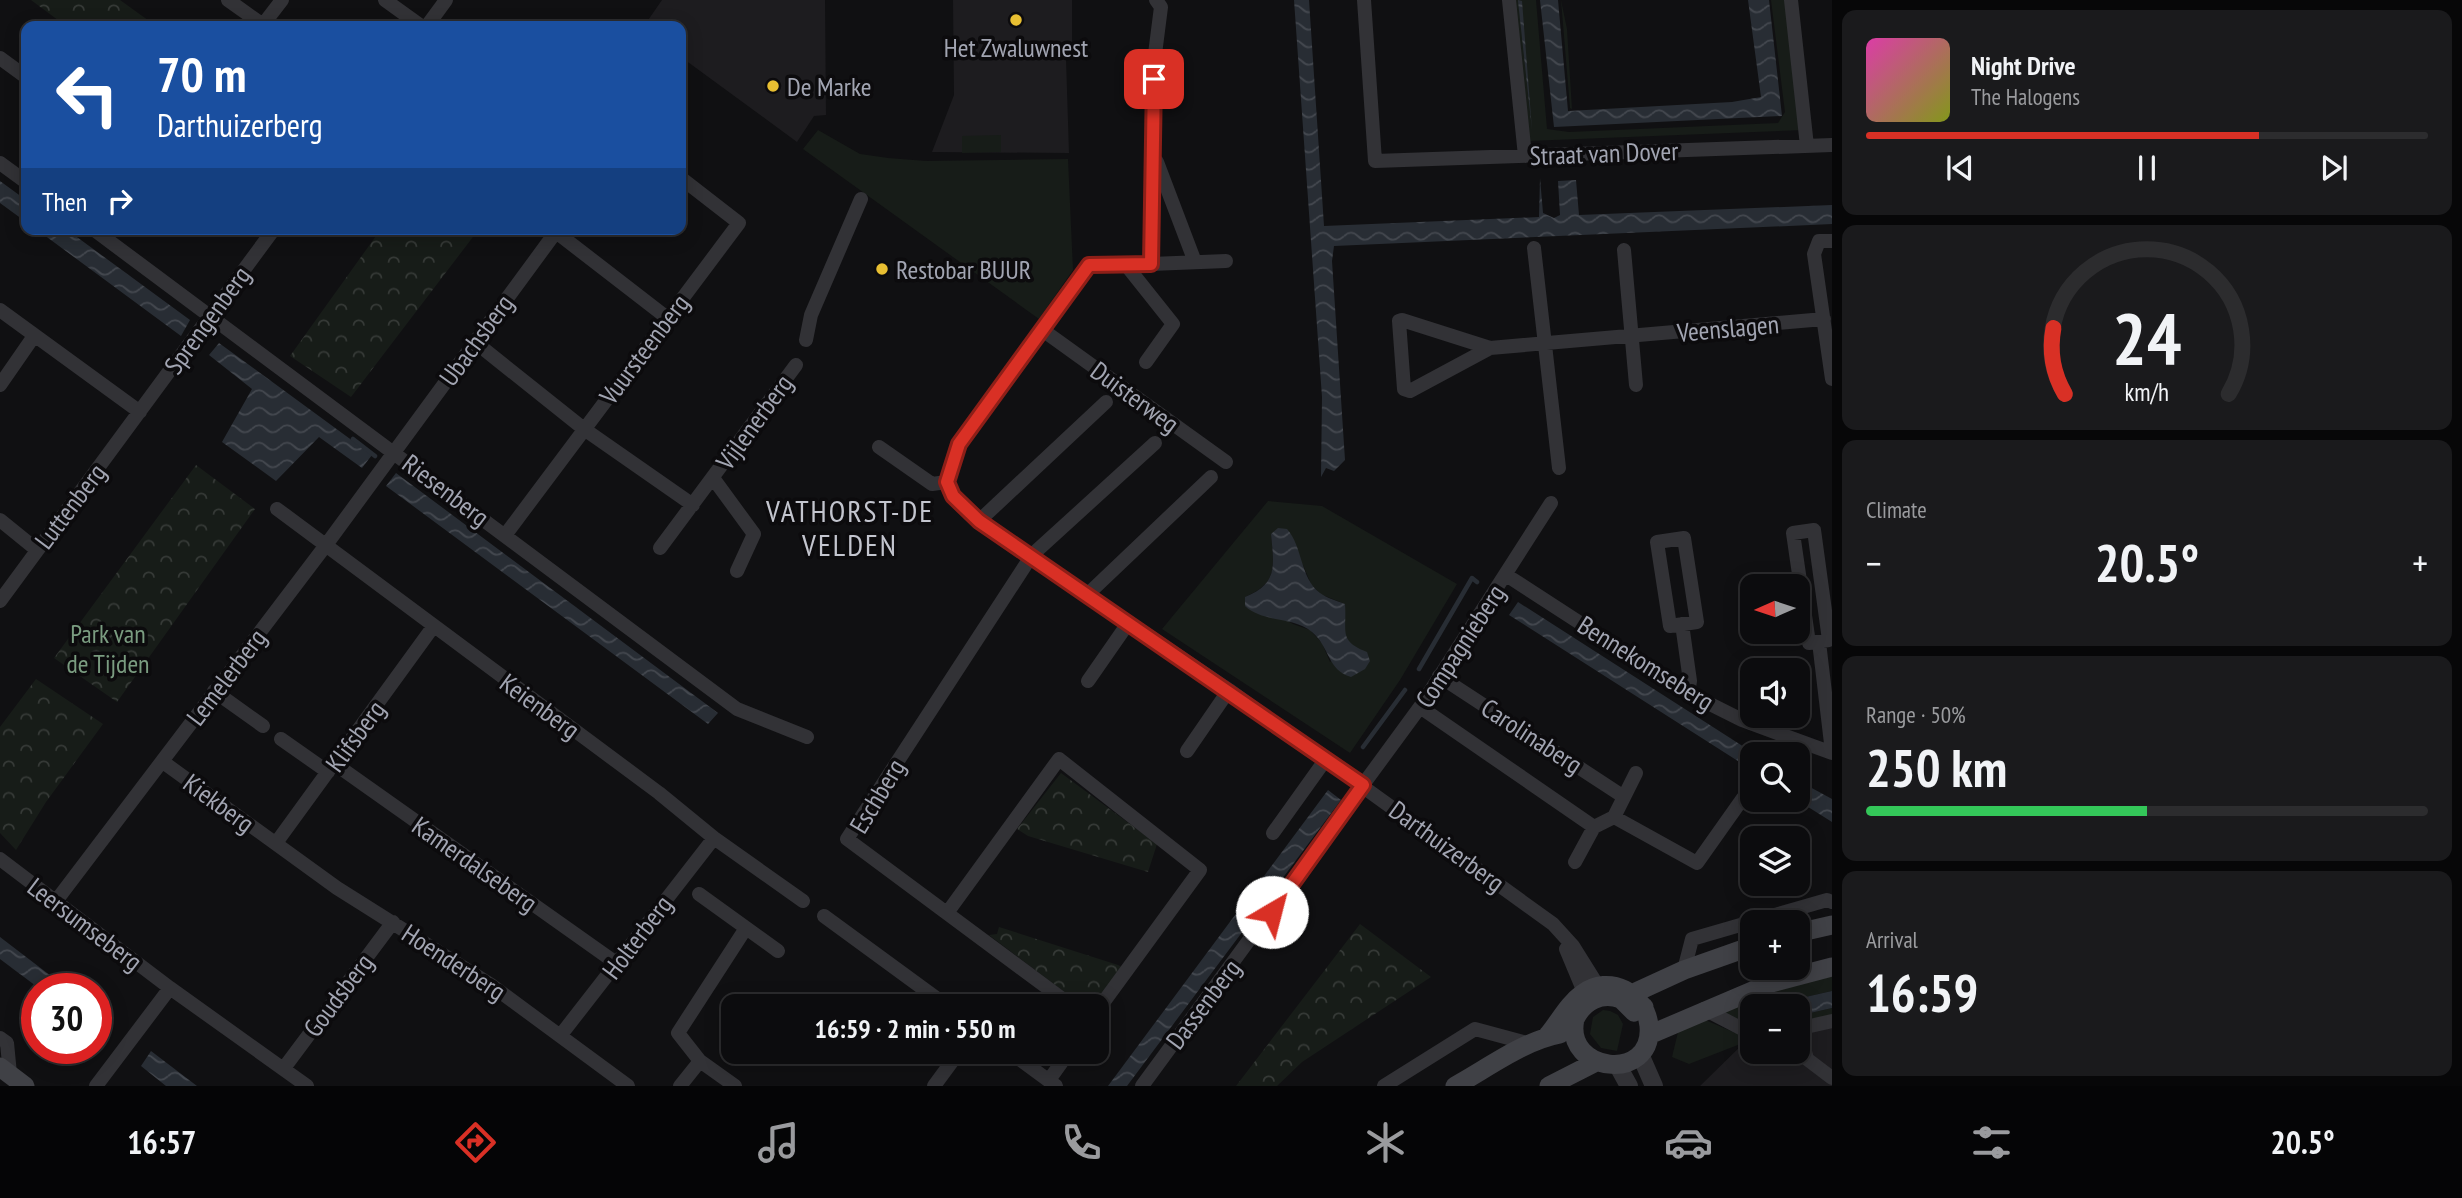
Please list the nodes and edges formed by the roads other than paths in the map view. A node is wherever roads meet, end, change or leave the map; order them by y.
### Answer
1 (228, 0) edge
2 (282, 0) edge
3 (385, 0) edge
4 (446, 0) edge
5 (1364, 0) edge
6 (1509, 0) edge
7 (1791, 0) edge
8 (1161, 2) edge
9 (256, 21) edge
10 (267, 21) edge
11 (416, 21) edge
12 (428, 21) edge
13 (0, 58) edge
14 (21, 73) edge
15 (1832, 145) edge
16 (1807, 146) junction
17 (1154, 155) junction
18 (1525, 156) junction
19 (0, 163) edge
20 (21, 178) edge
21 (686, 182) edge
22 (861, 199) dead end
23 (112, 235) edge
24 (270, 235) edge
25 (554, 235) edge
26 (562, 235) edge
27 (1832, 241) edge
28 (1534, 248) dead end
29 (1624, 250) dead end
30 (1226, 261) dead end
31 (1195, 262) junction
32 (1151, 264) junction
33 (1126, 265) junction
34 (0, 310) edge
35 (210, 315) junction
36 (666, 317) junction
37 (1824, 319) junction
38 (1044, 331) junction
39 (34, 336) junction
40 (1632, 336) junction
41 (806, 340) dead end
42 (475, 342) junction
43 (1546, 344) junction
44 (1490, 348) junction
45 (1146, 362) dead end
46 (796, 365) dead end
47 (1832, 379) edge
48 (0, 384) edge
49 (1636, 385) dead end
50 (1106, 402) dead end
51 (140, 412) junction
52 (584, 429) junction
53 (1155, 443) dead end
54 (879, 447) dead end
55 (394, 451) junction
56 (1226, 462) dead end
57 (1559, 468) dead end
58 (1211, 477) dead end
59 (713, 478) junction
60 (947, 482) junction
61 (1551, 503) dead end
62 (693, 505) junction
63 (277, 509) dead end
64 (0, 520) edge
65 (979, 521) junction
66 (506, 534) junction
67 (326, 545) junction
68 (660, 548) dead end
69 (37, 550) junction
70 (1032, 555) junction
71 (737, 571) dead end
72 (1506, 575) junction
73 (1088, 594) junction
74 (0, 601) edge
75 (1129, 622) junction
76 (1682, 624) junction
77 (433, 627) junction
78 (1819, 642) junction
79 (1439, 676) junction
80 (1088, 681) dead end
81 (1229, 690) junction
82 (214, 691) junction
83 (1688, 693) junction
84 (1420, 707) junction
85 (263, 726) dead end
86 (807, 737) dead end
87 (281, 739) dead end
88 (1187, 751) dead end
89 (1832, 753) edge
90 (1326, 759) junction
91 (163, 762) junction
92 (331, 768) junction
93 (1636, 773) dead end
94 (1363, 785) junction
95 (1624, 797) junction
96 (1740, 802) edge
97 (1614, 817) junction
98 (1594, 827) junction
99 (1273, 833) dead end
100 (714, 838) junction
101 (275, 843) junction
102 (0, 859) edge
103 (1576, 862) dead end
104 (699, 894) dead end
105 (56, 901) junction
106 (803, 901) dead end
107 (1832, 902) edge
108 (947, 913) junction
109 (824, 916) dead end
110 (393, 922) junction
111 (1832, 925) edge
112 (747, 928) junction
113 (1810, 930) edge
114 (1740, 950) edge
115 (778, 951) dead end
116 (616, 963) junction
117 (1832, 967) edge
118 (1684, 970) junction
119 (170, 988) junction
120 (931, 994) edge
121 (1056, 994) edge
122 (1590, 994) junction
123 (1109, 995) edge
124 (1633, 1003) junction
125 (1704, 1009) junction
126 (1569, 1020) junction
127 (1832, 1021) edge
128 (1810, 1026) edge
129 (1740, 1028) edge
130 (1649, 1035) junction
131 (560, 1036) junction
132 (0, 1038) edge
133 (1539, 1039) junction
134 (1631, 1060) junction
135 (700, 1061) junction
136 (1810, 1061) edge
137 (1596, 1062) junction
138 (950, 1064) edge
139 (1026, 1064) edge
140 (1062, 1064) edge
141 (284, 1068) junction
142 (12, 1076) edge
143 (1832, 1078) edge
144 (1052, 1083) edge
145 (96, 1086) edge
146 (307, 1086) edge
147 (628, 1086) edge
148 (680, 1086) edge
149 (735, 1086) edge
150 (934, 1086) edge
151 (1142, 1086) edge
152 (1384, 1086) edge
153 (1455, 1086) edge
154 (1549, 1086) edge
155 (1629, 1086) edge
156 (1644, 1086) edge
157 (1654, 1086) edge

1 - 9 street
2 - 10 street
3 - 11 street
4 - 12 street
5 - 18 street, Straat van Dover
6 - 18 street
7 - 16 street
8 - 17 street
13 - 14 street
15 - 16 street, Straat van Dover
16 - 18 street, Straat van Dover
17 - 31 street
17 - 32 street
19 - 20 street
21 - 36 street, Vuursteenberg
22 - 41 street
23 - 35 street, Riesenberg
24 - 35 street, Sprengenberg
25 - 42 street, Ubachsberg
26 - 36 street
27 - 37 street
28 - 43 street
29 - 40 street
30 - 31 street
31 - 32 street
32 - 33 street
33 - 38 street
33 - 45 street
34 - 39 street
35 - 51 street, Sprengenberg
35 - 55 street, Riesenberg
36 - 52 street, Vuursteenberg
37 - 40 street, Veenslagen
37 - 47 street
38 - 56 street, Duisterweg
38 - 60 street
39 - 48 street
39 - 51 street
40 - 43 street, Veenslagen
40 - 49 street
42 - 52 street
42 - 55 street, Ubachsberg
43 - 44 street, Veenslagen
43 - 57 street
44 - 44 street, Veenslagen
46 - 59 street, Vijlenerberg
50 - 65 street
51 - 69 street, Luttenberg
52 - 62 street
52 - 66 street, Vuursteenberg
53 - 70 street
54 - 60 street
55 - 66 street, Riesenberg
55 - 67 street, Lemelerberg
58 - 73 street
59 - 62 street, Vijlenerberg
59 - 71 street, Vijlenerberg
60 - 65 street, Darthuizerberg
61 - 72 street, Compagnieberg
62 - 68 street, Vijlenerberg
63 - 67 street, Keienberg
64 - 69 street
65 - 70 street, Darthuizerberg
66 - 86 street, Riesenberg
67 - 77 street, Keienberg
67 - 82 street, Lemelerberg
69 - 74 street, Luttenberg
70 - 73 street, Darthuizerberg
70 - 108 street, Eschberg
72 - 79 street, Compagnieberg
72 - 83 street, Bennekomseberg
73 - 75 street, Darthuizerberg
75 - 80 street
75 - 81 street, Darthuizerberg
76 - 76 street
76 - 83 street
77 - 92 street, Klifsberg
77 - 100 street, Keienberg
78 - 78 street
78 - 89 street
79 - 84 street, Compagnieberg
79 - 95 street, Carolinaberg
81 - 88 street
81 - 90 street, Darthuizerberg
82 - 85 street
82 - 91 street, Lemelerberg
83 - 89 street, Bennekomseberg
84 - 94 street, Compagnieberg
84 - 98 street, Carolinaberg
87 - 92 street, Kamerdalseberg
90 - 94 street, Darthuizerberg
90 - 99 street
91 - 101 street, Kiekberg
91 - 105 street, Lemelerberg
92 - 101 street, Klifsberg
92 - 116 street, Kamerdalseberg
93 - 95 street
94 - 122 street, Darthuizerberg
94 - 151 street, Dassenberg
95 - 97 street
96 - 97 street
97 - 98 street
98 - 103 street
100 - 106 street, Keienberg
100 - 116 street, Holterberg
101 - 110 street, Hoenderberg
102 - 105 street, Leersumseberg
104 - 112 street
105 - 119 street, Leersumseberg
107 - 118 street
108 - 121 street, Eschberg
108 - 123 street
109 - 120 street
110 - 131 street, Hoenderberg
110 - 141 street, Goudsberg
111 - 113 main road
112 - 115 street
112 - 135 street
114 - 118 main road
116 - 131 street, Holterberg
117 - 125 main road
118 - 124 main road
119 - 141 street, Leersumseberg
119 - 145 street
122 - 124 main road
122 - 126 main road
124 - 130 main road
124 - 134 main road
125 - 129 street
125 - 130 main road
126 - 133 main road
126 - 137 main road
127 - 128 street
130 - 134 main road
131 - 147 street, Hoenderberg
132 - 142 street
133 - 152 street
133 - 153 main road
134 - 137 main road
134 - 155 street
134 - 156 street
134 - 157 street
135 - 148 street
135 - 149 street
136 - 143 street
137 - 154 main road
138 - 150 street
139 - 144 street
140 - 144 street
141 - 146 street, Leersumseberg

